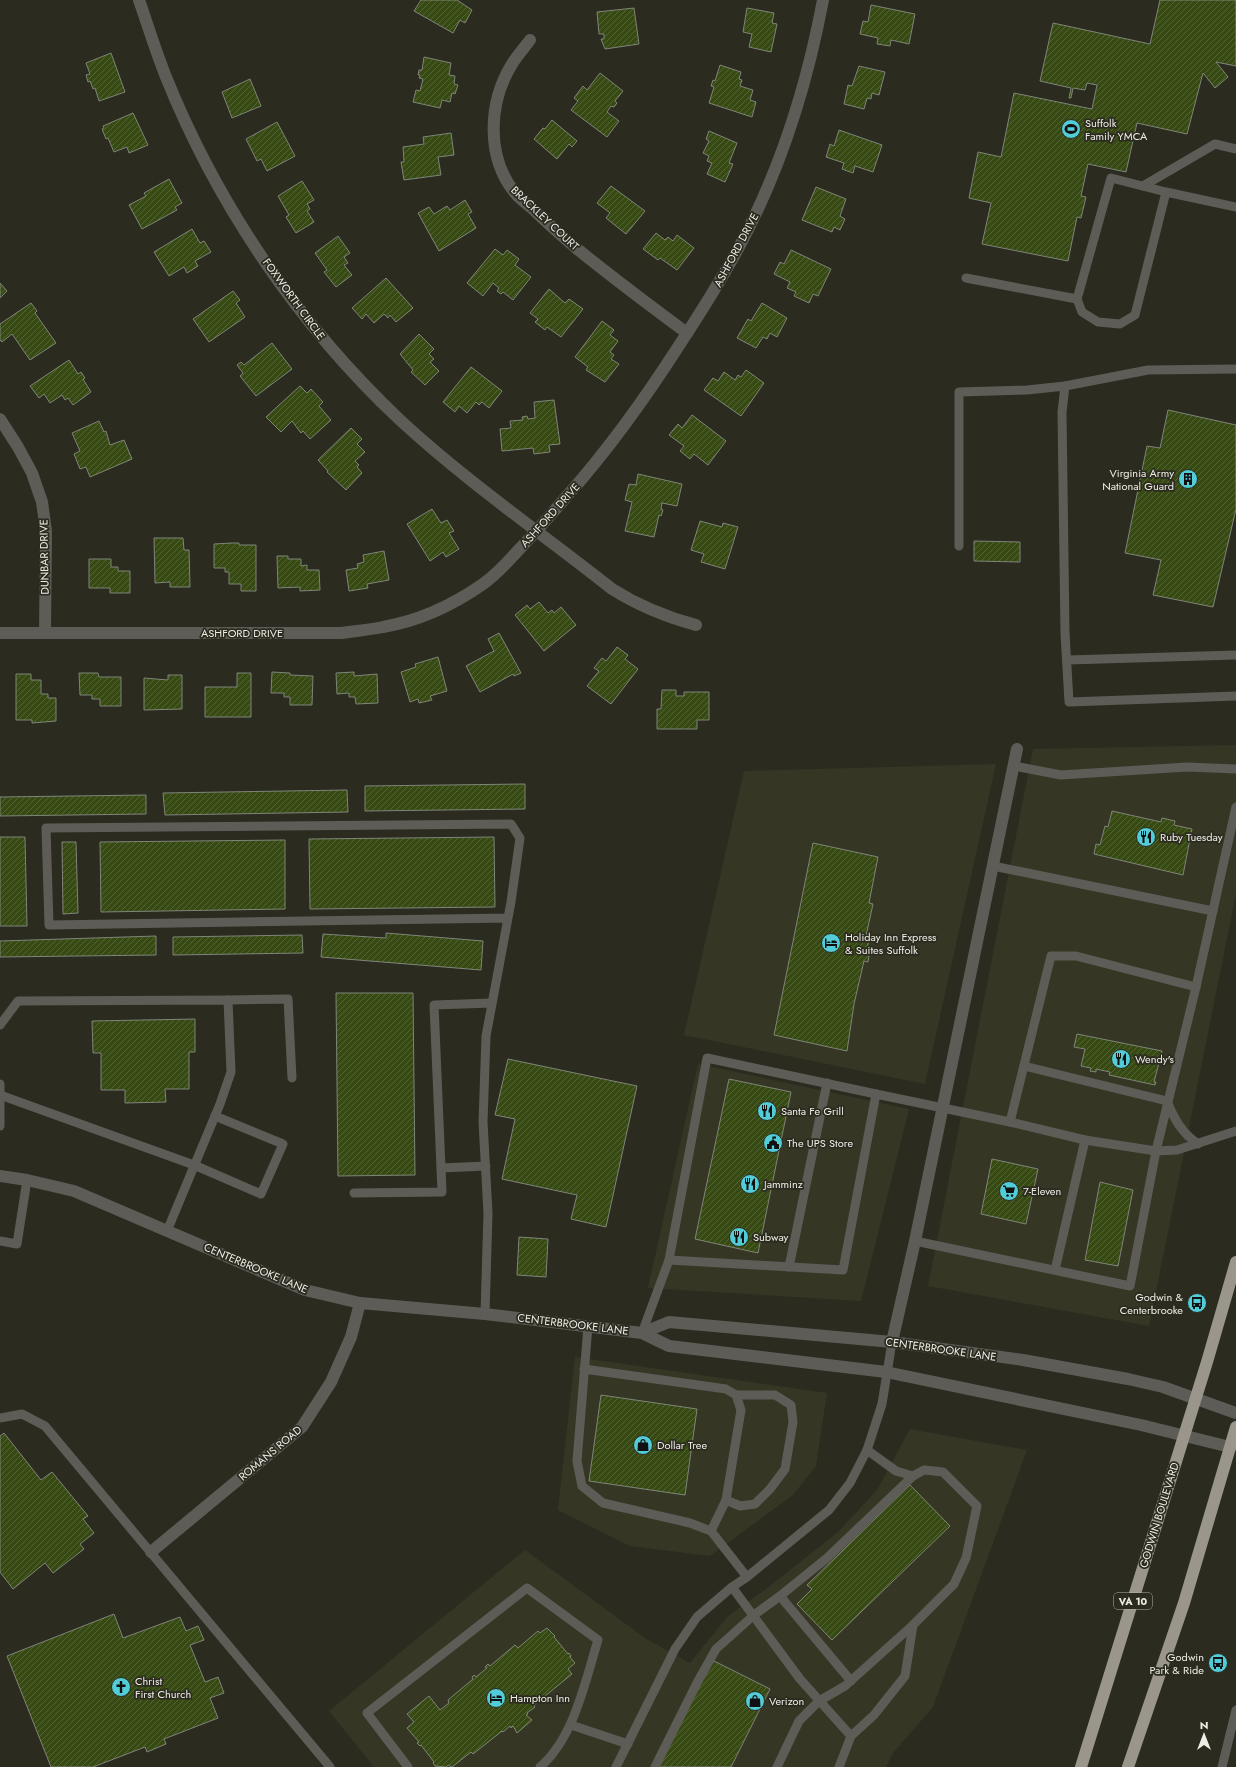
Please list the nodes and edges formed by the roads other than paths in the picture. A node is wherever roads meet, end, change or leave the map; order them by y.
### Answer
1 (139, 0) edge
2 (823, 0) edge
3 (530, 40) dead end
4 (1236, 149) edge
5 (1143, 186) junction
6 (1166, 192) junction
7 (1236, 207) edge
8 (966, 278) dead end
9 (1077, 299) junction
10 (687, 333) junction
11 (1236, 369) edge
12 (1065, 386) junction
13 (0, 420) edge
14 (537, 530) junction
15 (960, 546) dead end
16 (696, 625) dead end
17 (0, 633) edge
18 (45, 633) junction
19 (1236, 655) edge
20 (1068, 660) junction
21 (1236, 696) edge
22 (1017, 749) dead end
23 (1014, 766) junction
24 (1236, 769) edge
25 (1236, 807) edge
26 (993, 866) junction
27 (1213, 911) junction
28 (508, 918) junction
29 (1196, 987) junction
30 (228, 1000) junction
31 (492, 1003) junction
32 (0, 1025) edge
33 (1024, 1066) junction
34 (292, 1078) dead end
35 (0, 1084) edge
36 (827, 1084) junction
37 (876, 1094) junction
38 (0, 1095) edge
39 (1167, 1101) junction
40 (942, 1107) junction
41 (215, 1116) junction
42 (1010, 1122) junction
43 (0, 1126) edge
44 (1236, 1131) edge
45 (1085, 1140) junction
46 (1198, 1144) junction
47 (1156, 1151) junction
48 (194, 1165) junction
49 (486, 1166) junction
50 (441, 1168) junction
51 (0, 1176) edge
52 (27, 1180) junction
53 (354, 1192) dead end
54 (167, 1231) junction
55 (914, 1241) junction
56 (0, 1242) edge
57 (669, 1260) junction
58 (1236, 1262) edge
59 (789, 1267) junction
60 (1055, 1270) junction
61 (360, 1303) junction
62 (485, 1314) junction
63 (588, 1326) junction
64 (642, 1332) junction
65 (892, 1342) junction
66 (584, 1369) junction
67 (886, 1372) junction
68 (736, 1395) junction
69 (1195, 1399) junction
70 (1236, 1413) edge
71 (0, 1418) edge
72 (1236, 1427) edge
73 (1184, 1435) junction
74 (1233, 1446) edge
75 (867, 1450) junction
76 (913, 1476) junction
77 (726, 1500) junction
78 (711, 1531) junction
79 (151, 1552) junction
80 (747, 1577) junction
81 (732, 1587) junction
82 (780, 1596) junction
83 (754, 1615) junction
84 (913, 1626) junction
85 (851, 1681) junction
86 (818, 1701) junction
87 (1236, 1710) edge
88 (571, 1725) junction
89 (851, 1736) junction
90 (628, 1744) junction
91 (330, 1767) edge
92 (408, 1767) edge
93 (540, 1767) edge
94 (616, 1767) edge
95 (655, 1767) edge
96 (777, 1767) edge
97 (839, 1767) edge
98 (1081, 1767) edge
99 (1128, 1767) edge
100 (1222, 1767) edge

1 - 14 street, FOXWORTH CIRCLE
2 - 10 street, ASHFORD DRIVE
3 - 10 street, BRACKLEY COURT
4 - 5 lane
5 - 6 lane
5 - 9 lane
6 - 7 lane
6 - 9 lane
8 - 9 lane
10 - 14 street, ASHFORD DRIVE
11 - 12 lane
12 - 15 lane
12 - 20 lane
13 - 18 street, DUNBAR DRIVE
14 - 16 street, FOXWORTH CIRCLE
14 - 18 street, ASHFORD DRIVE
17 - 18 street, ASHFORD DRIVE
19 - 20 lane
20 - 21 lane
22 - 23 street
23 - 24 lane
23 - 26 street
25 - 27 lane
26 - 27 lane
26 - 40 street
27 - 29 lane
28 - 28 lane
28 - 31 lane
29 - 33 lane
29 - 39 lane
30 - 32 lane
30 - 34 lane
30 - 41 lane
31 - 49 lane
31 - 50 lane
33 - 39 lane
33 - 42 lane
35 - 38 lane
36 - 37 lane
36 - 57 lane
36 - 59 lane
37 - 40 lane
37 - 59 lane
38 - 43 lane
38 - 48 lane
39 - 46 lane
39 - 47 lane
40 - 42 lane
40 - 55 street
41 - 48 lane
41 - 48 lane
42 - 45 lane
44 - 46 lane
45 - 47 lane
45 - 60 lane
46 - 47 lane
47 - 60 lane
48 - 54 lane
49 - 50 lane
49 - 62 lane
50 - 53 lane
51 - 52 street, CENTERBROOKE LANE
52 - 54 street, CENTERBROOKE LANE
52 - 56 lane
54 - 61 street, CENTERBROOKE LANE
55 - 60 lane
55 - 65 street
57 - 59 lane
57 - 64 lane
58 - 69 highway, GODWIN BOULEVARD / VA 10
61 - 62 street, CENTERBROOKE LANE
61 - 79 street, ROMANS ROAD
62 - 63 street, CENTERBROOKE LANE
63 - 64 street, CENTERBROOKE LANE
63 - 66 lane
64 - 65 street, CENTERBROOKE LANE
64 - 67 street, CENTERBROOKE LANE
65 - 67 lane
65 - 69 street, CENTERBROOKE LANE
66 - 68 lane
66 - 78 lane
67 - 73 street, CENTERBROOKE LANE
67 - 75 lane
68 - 77 lane
68 - 77 lane
69 - 70 street, CENTERBROOKE LANE
69 - 73 highway, GODWIN BOULEVARD / VA 10
71 - 79 lane
72 - 74 highway
73 - 74 street, CENTERBROOKE LANE
73 - 98 highway, GODWIN BOULEVARD / VA 10
74 - 99 highway
75 - 76 lane
75 - 80 lane
76 - 82 lane
76 - 84 lane
77 - 78 lane
78 - 80 lane
79 - 91 lane
80 - 81 lane
81 - 83 lane
81 - 90 lane
82 - 83 lane
82 - 85 lane
83 - 86 lane
83 - 95 lane
84 - 85 lane
84 - 89 lane
85 - 86 lane
86 - 89 lane
86 - 96 lane
87 - 100 lane
88 - 90 lane
88 - 92 lane
88 - 93 lane
89 - 97 lane
90 - 94 lane

